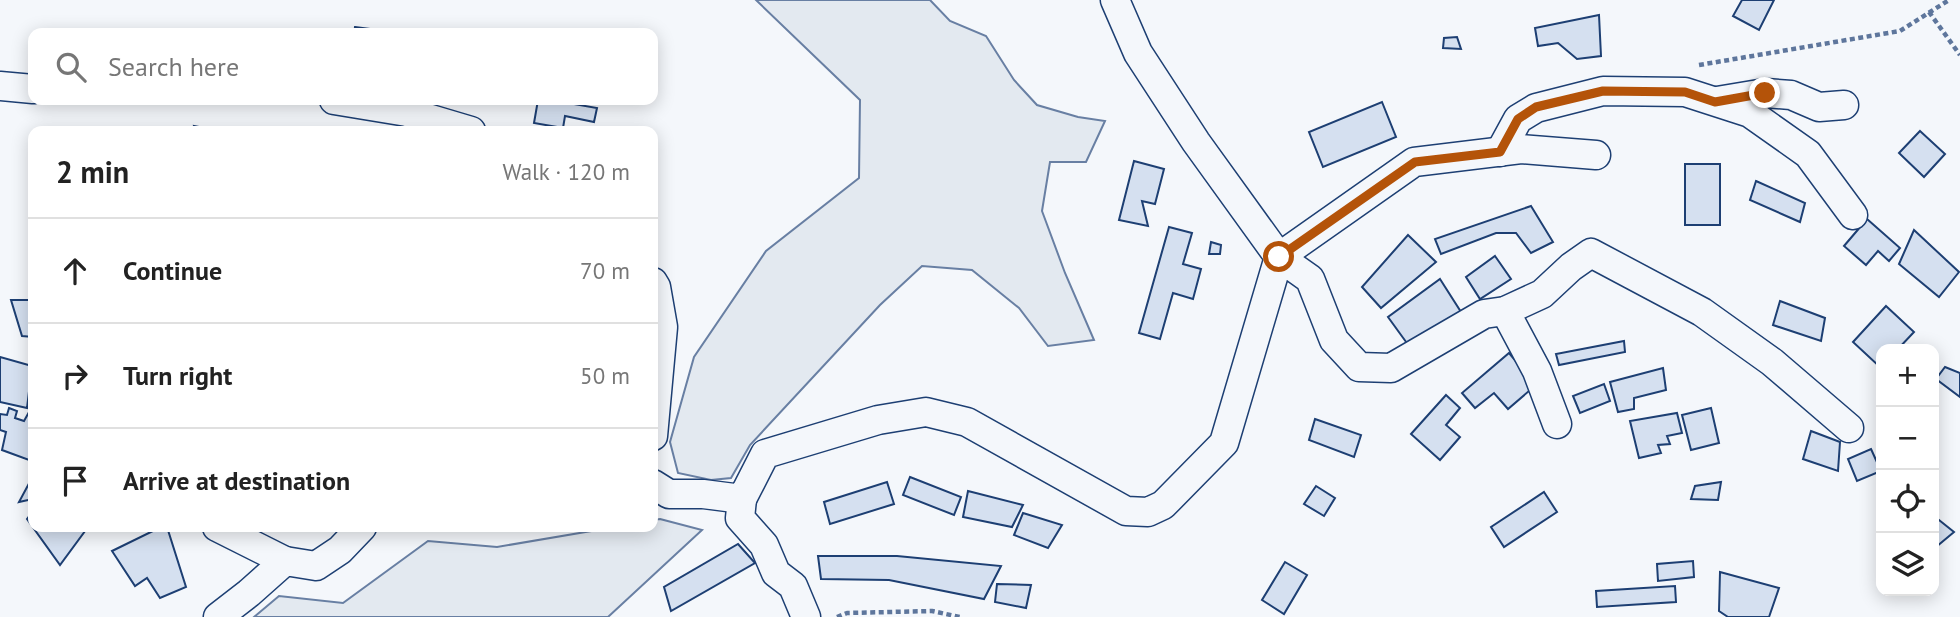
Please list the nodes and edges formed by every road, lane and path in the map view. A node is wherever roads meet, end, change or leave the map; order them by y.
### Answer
1 (1115, 0) edge
2 (1949, 0) edge
3 (1929, 12) junction
4 (1960, 55) edge
5 (1690, 70) dead end
6 (0, 86) edge
7 (28, 89) edge
8 (1715, 102) junction
9 (367, 105) edge
10 (1844, 105) dead end
11 (436, 124) edge
12 (1500, 152) junction
13 (1596, 155) dead end
14 (1853, 215) dead end
15 (1279, 257) junction
16 (658, 298) edge
17 (1505, 311) junction
18 (658, 382) edge
19 (1557, 424) dead end
20 (1849, 428) dead end
21 (658, 487) edge
22 (742, 499) junction
23 (227, 532) edge
24 (357, 532) edge
25 (285, 561) junction
26 (218, 617) edge
27 (806, 617) edge
28 (837, 617) edge
29 (960, 617) edge

1 - 15 street
2 - 3 path
3 - 4 path
3 - 5 path
6 - 7 street
8 - 10 street
8 - 12 street
8 - 14 street
9 - 11 street
12 - 13 street
12 - 15 street
15 - 17 street
15 - 22 street
16 - 18 street
17 - 19 street
17 - 20 street
21 - 22 street
22 - 27 street
23 - 25 street
24 - 25 street
25 - 26 street
28 - 29 path

